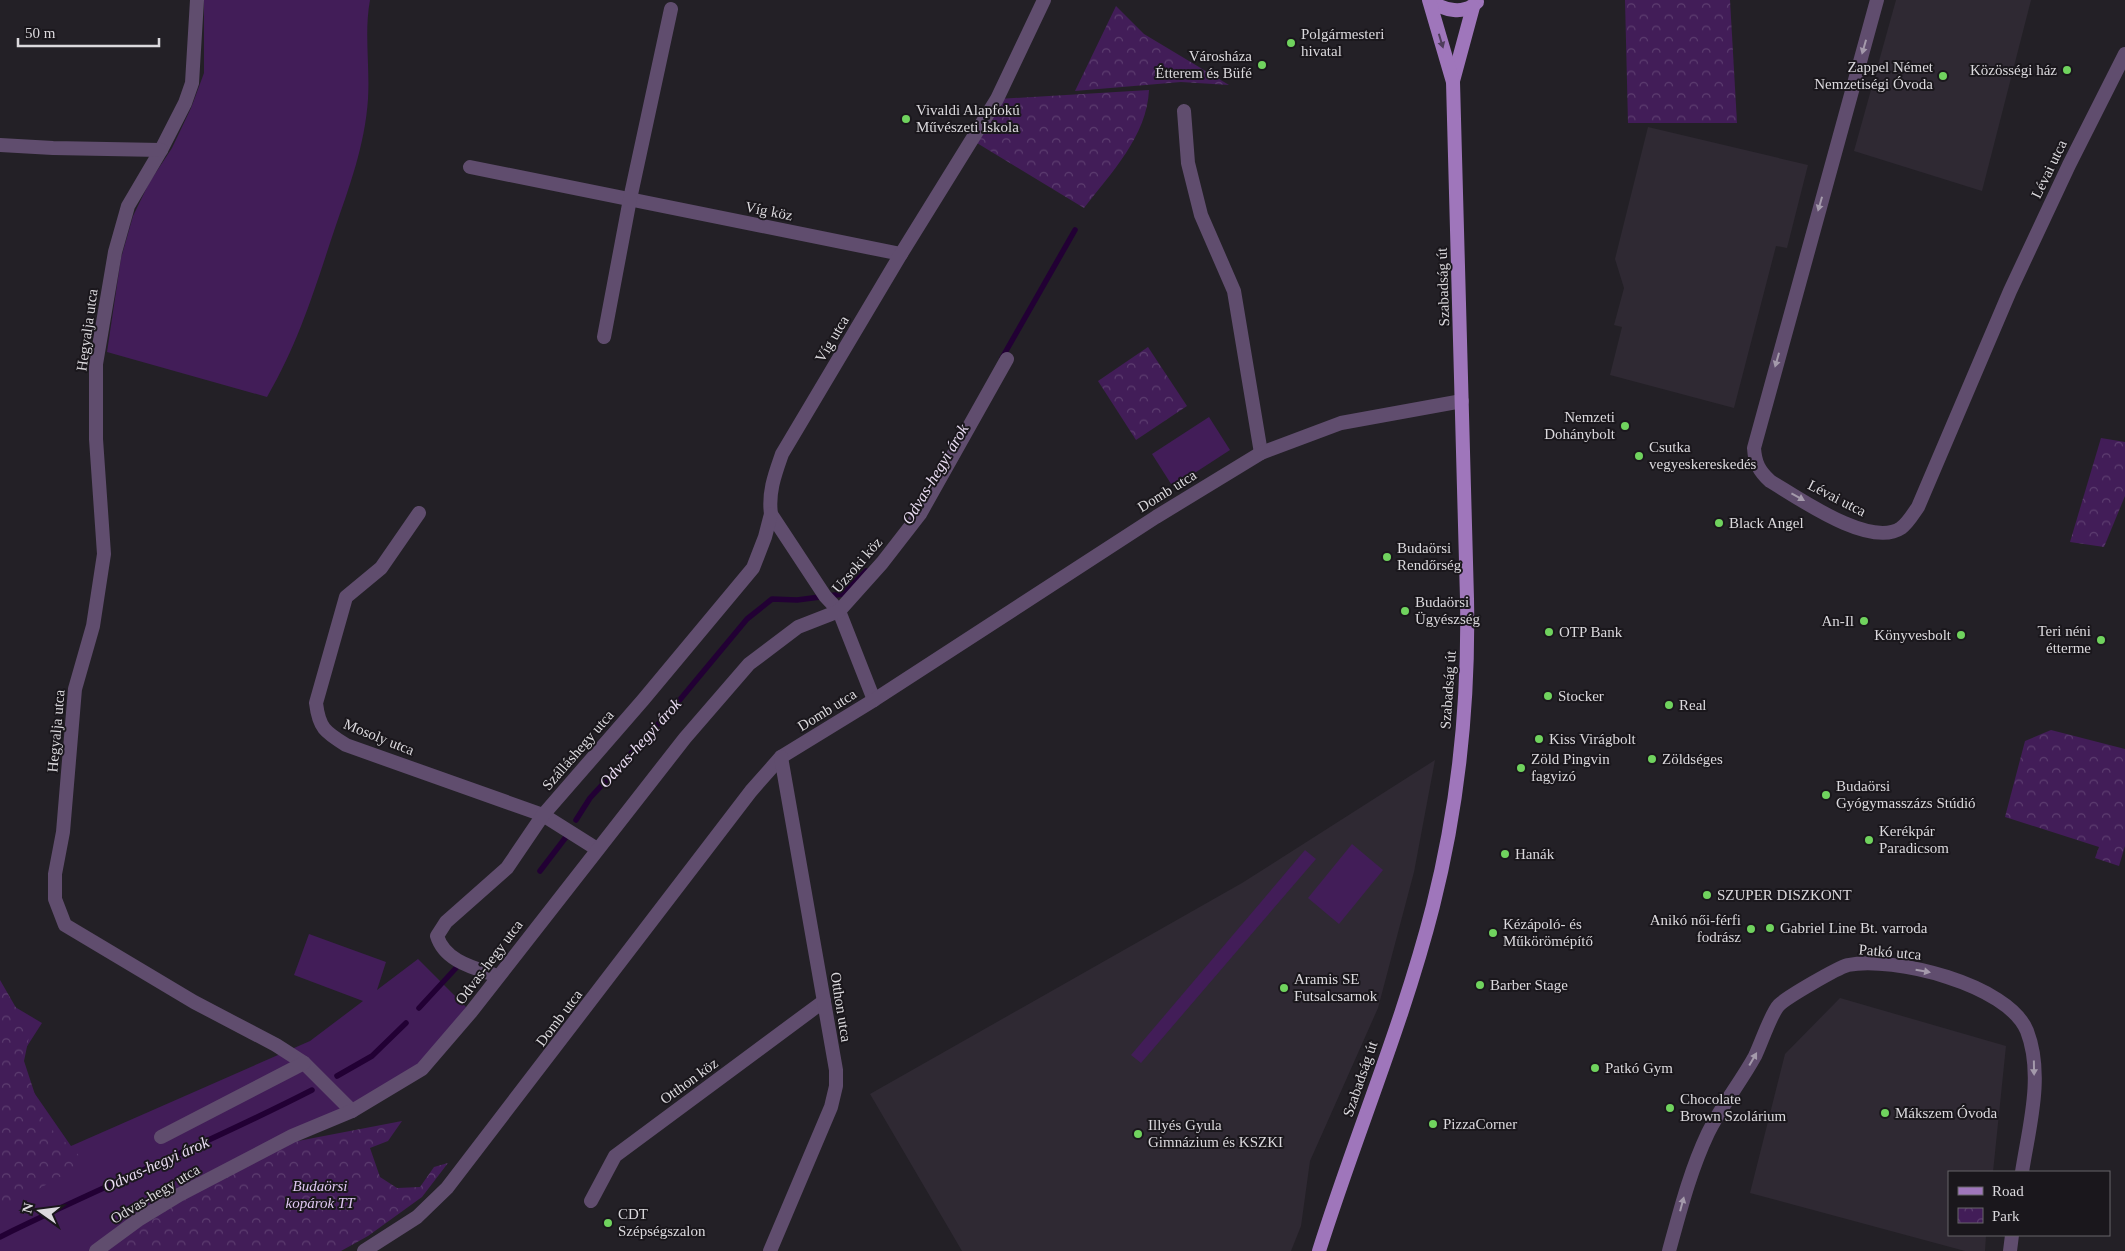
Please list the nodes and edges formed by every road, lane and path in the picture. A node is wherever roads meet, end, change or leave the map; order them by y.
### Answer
1 (197, 0) edge
2 (1044, 0) edge
3 (1430, 0) edge
4 (1877, 0) edge
5 (1476, 3) edge
6 (671, 9) dead end
7 (2125, 54) edge
8 (1453, 82) junction
9 (1184, 111) dead end
10 (0, 145) edge
11 (161, 150) junction
12 (470, 167) dead end
13 (630, 199) junction
14 (901, 254) junction
15 (604, 337) dead end
16 (1007, 359) dead end
17 (1462, 402) junction
18 (1261, 453) junction
19 (418, 513) dead end
20 (770, 514) junction
21 (839, 611) junction
22 (874, 700) junction
23 (781, 757) junction
24 (543, 815) junction
25 (597, 849) junction
26 (498, 976) junction
27 (824, 1001) junction
28 (304, 1063) junction
29 (352, 1111) junction
30 (161, 1137) dead end
31 (2022, 1171) edge
32 (591, 1201) dead end
33 (2012, 1236) edge
34 (96, 1251) edge
35 (364, 1251) edge
36 (770, 1251) edge
37 (1319, 1251) edge
38 (1669, 1251) edge
39 (2010, 1251) edge

1 - 11 street, Hegyalja utca
2 - 14 street, Víg utca
3 - 5 main road
3 -> 8 main road, Szabadság út
4 -> 7 street, Lévai utca
5 - 8 main road, Szabadság út
6 - 13 street
8 - 17 main road, Szabadság út
9 - 18 street
10 - 11 street
11 - 28 street, Hegyalja utca
12 - 13 street, Víg köz
13 - 14 street, Víg köz
13 - 15 street
14 - 20 street, Víg utca
16 - 21 street, Uzsoki köz
17 - 18 street, Domb utca
17 - 37 main road, Szabadság út
18 - 22 street, Domb utca
19 - 24 street, Mosoly utca
20 - 21 street
20 - 24 street, Szálláshegy utca
21 - 22 street
21 - 25 street, Odvas-hegy utca
22 - 23 street, Domb utca
23 - 27 street, Otthon utca
23 - 35 street, Domb utca
24 - 25 street, Mosoly utca
24 - 26 street, Szálláshegy utca
25 - 26 street, Odvas-hegy utca
26 - 29 street, Odvas-hegy utca
27 - 32 street, Otthon köz
27 - 36 street, Otthon utca
28 - 29 street, Hegyalja utca
28 - 30 street
29 - 34 street, Odvas-hegy utca
38 -> 31 street, Patkó utca
33 - 39 street

